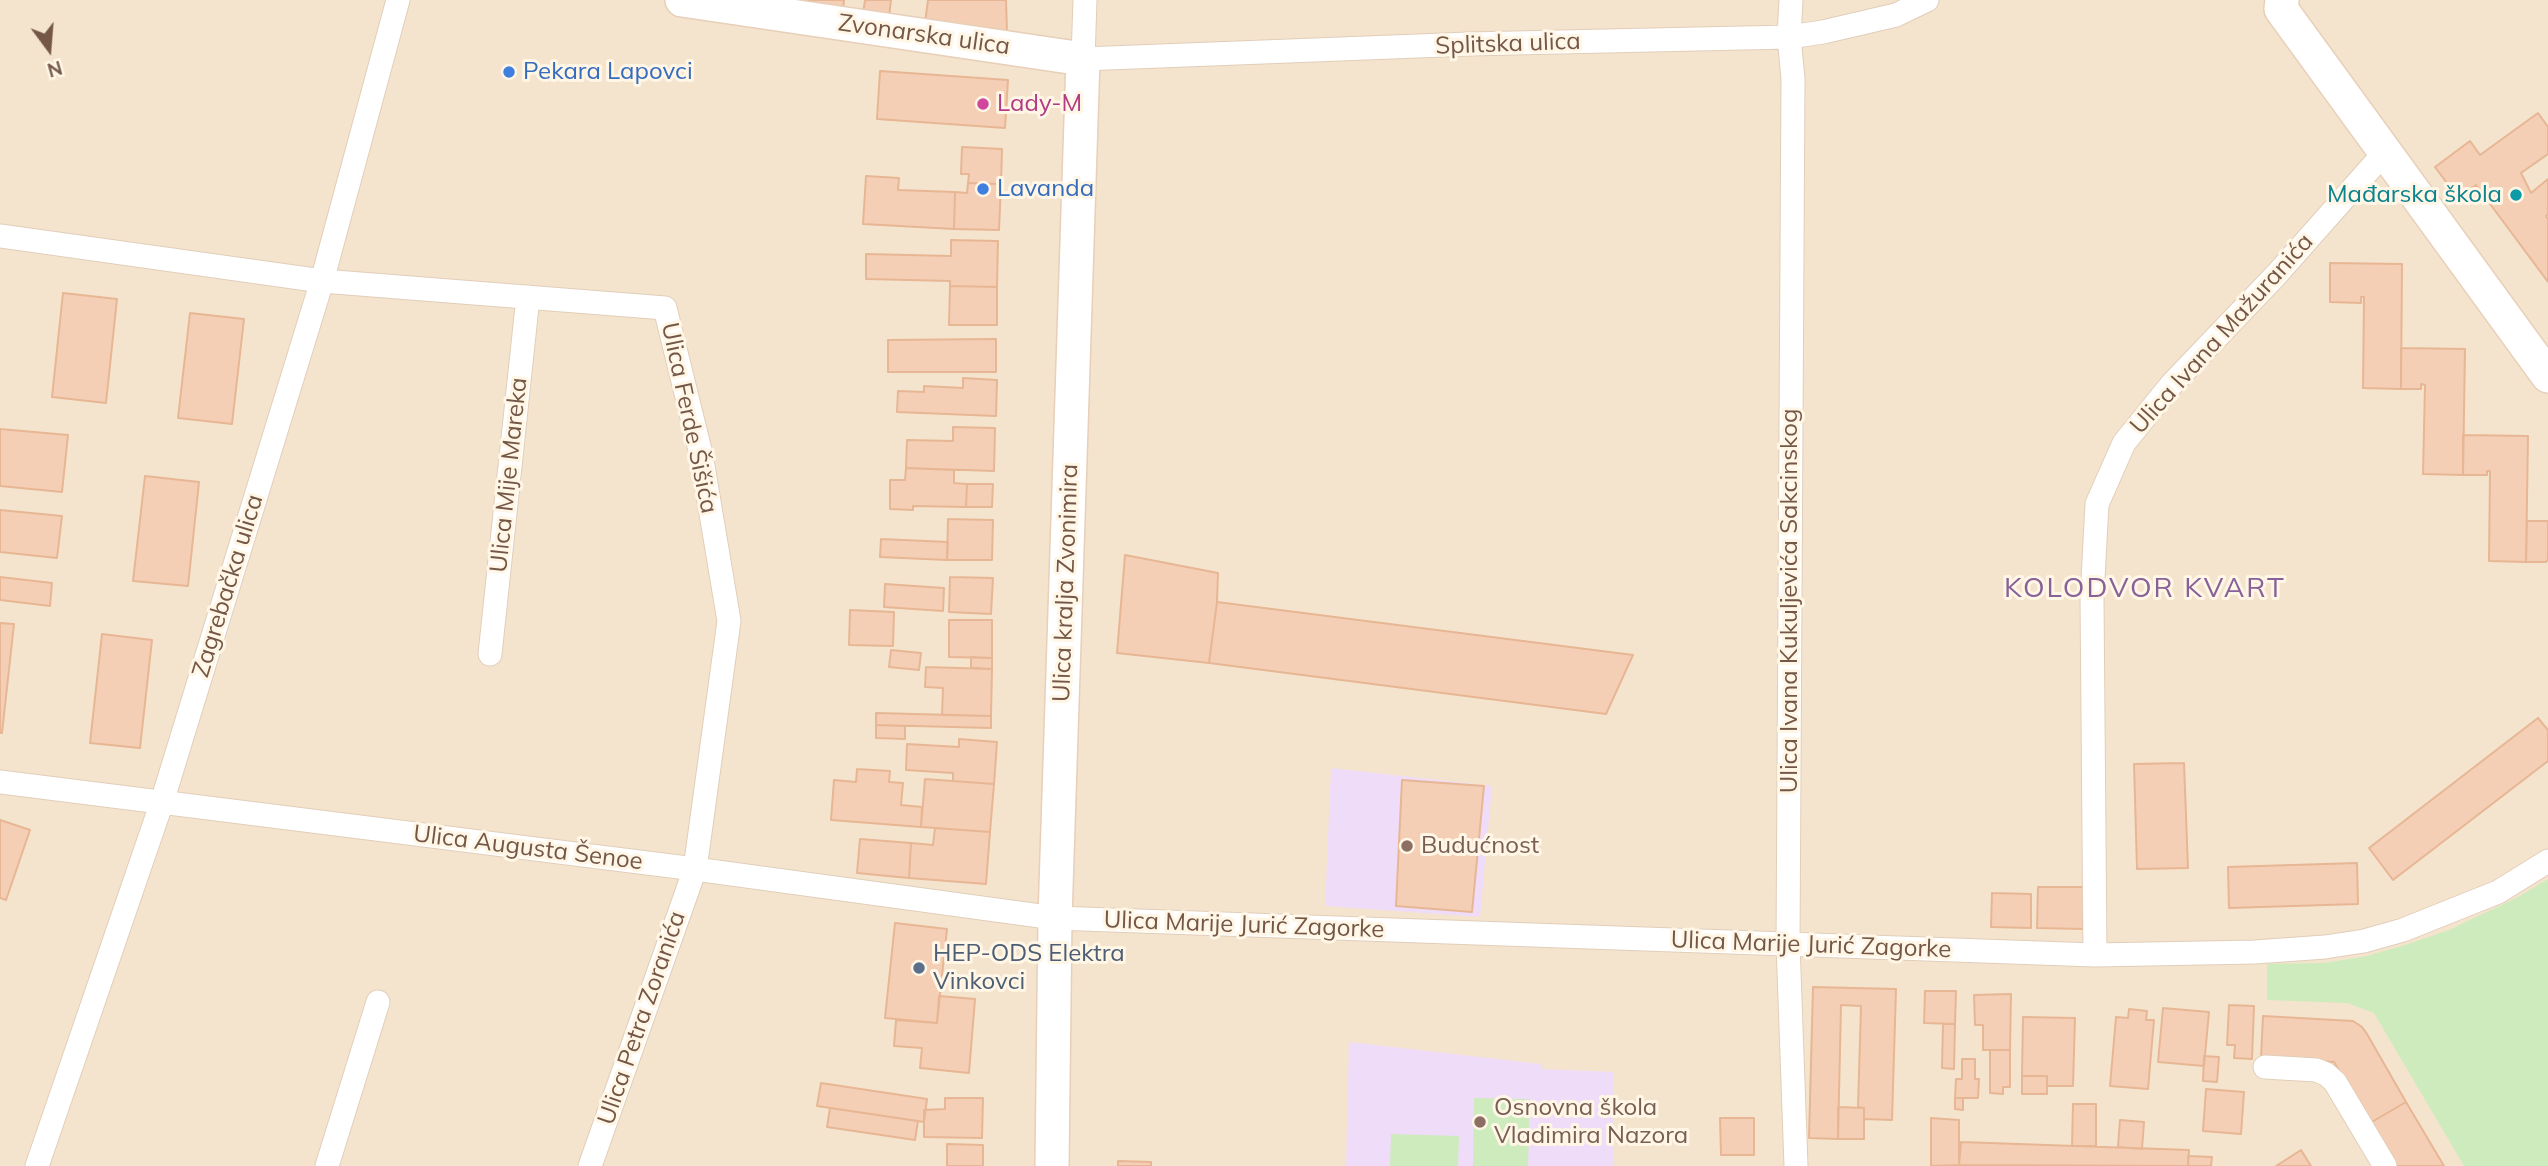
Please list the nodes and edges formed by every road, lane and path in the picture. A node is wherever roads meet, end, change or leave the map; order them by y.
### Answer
1 (398, 0) edge
2 (682, 0) edge
3 (1085, 0) edge
4 (1791, 0) edge
5 (1927, 0) edge
6 (2278, 3) edge
7 (1789, 37) junction
8 (1083, 59) junction
9 (2385, 152) junction
10 (0, 236) edge
11 (322, 281) junction
12 (528, 297) junction
13 (2548, 376) edge
14 (490, 654) dead end
15 (0, 782) edge
16 (162, 802) junction
17 (2548, 861) edge
18 (695, 869) junction
19 (1055, 918) junction
20 (1788, 944) junction
21 (2095, 955) junction
22 (378, 1002) dead end
23 (2265, 1067) dead end
24 (37, 1166) edge
25 (327, 1166) edge
26 (590, 1166) edge
27 (1052, 1166) edge
28 (1796, 1166) edge
29 (2385, 1166) edge

1 - 11 street, Zagrebačka ulica
2 - 8 main road, Zvonarska ulica
3 - 8 street, Ulica kralja Zvonimira
4 - 7 street, Ulica Ivana Kukuljevića Sakcinskog
5 - 7 street, Splitska ulica
6 - 9 main road
7 - 8 street, Splitska ulica
7 - 20 street, Ulica Ivana Kukuljevića Sakcinskog
8 - 19 main road, Ulica kralja Zvonimira
9 - 13 main road
9 - 21 street, Ulica Ivana Mažuranića
10 - 11 street, Ulica Ferde Šišića
11 - 12 street, Ulica Ferde Šišića
11 - 16 street, Zagrebačka ulica
12 - 14 street, Ulica Mije Mareka
12 - 18 street, Ulica Ferde Šišića
15 - 16 street, Ulica Augusta Šenoe
16 - 18 street, Ulica Augusta Šenoe
16 - 24 street, Zagrebačka ulica
17 - 21 street, Ulica Marije Jurić Zagorke
18 - 19 street, Ulica Augusta Šenoe
18 - 26 street, Ulica Petra Zoranića
19 - 20 street, Ulica Marije Jurić Zagorke
19 - 27 main road, Ulica kralja Zvonimira
20 - 21 street, Ulica Marije Jurić Zagorke
20 - 28 street, Ulica Ivana Kukuljevića Sakcinskog
22 - 25 street
23 - 29 street

